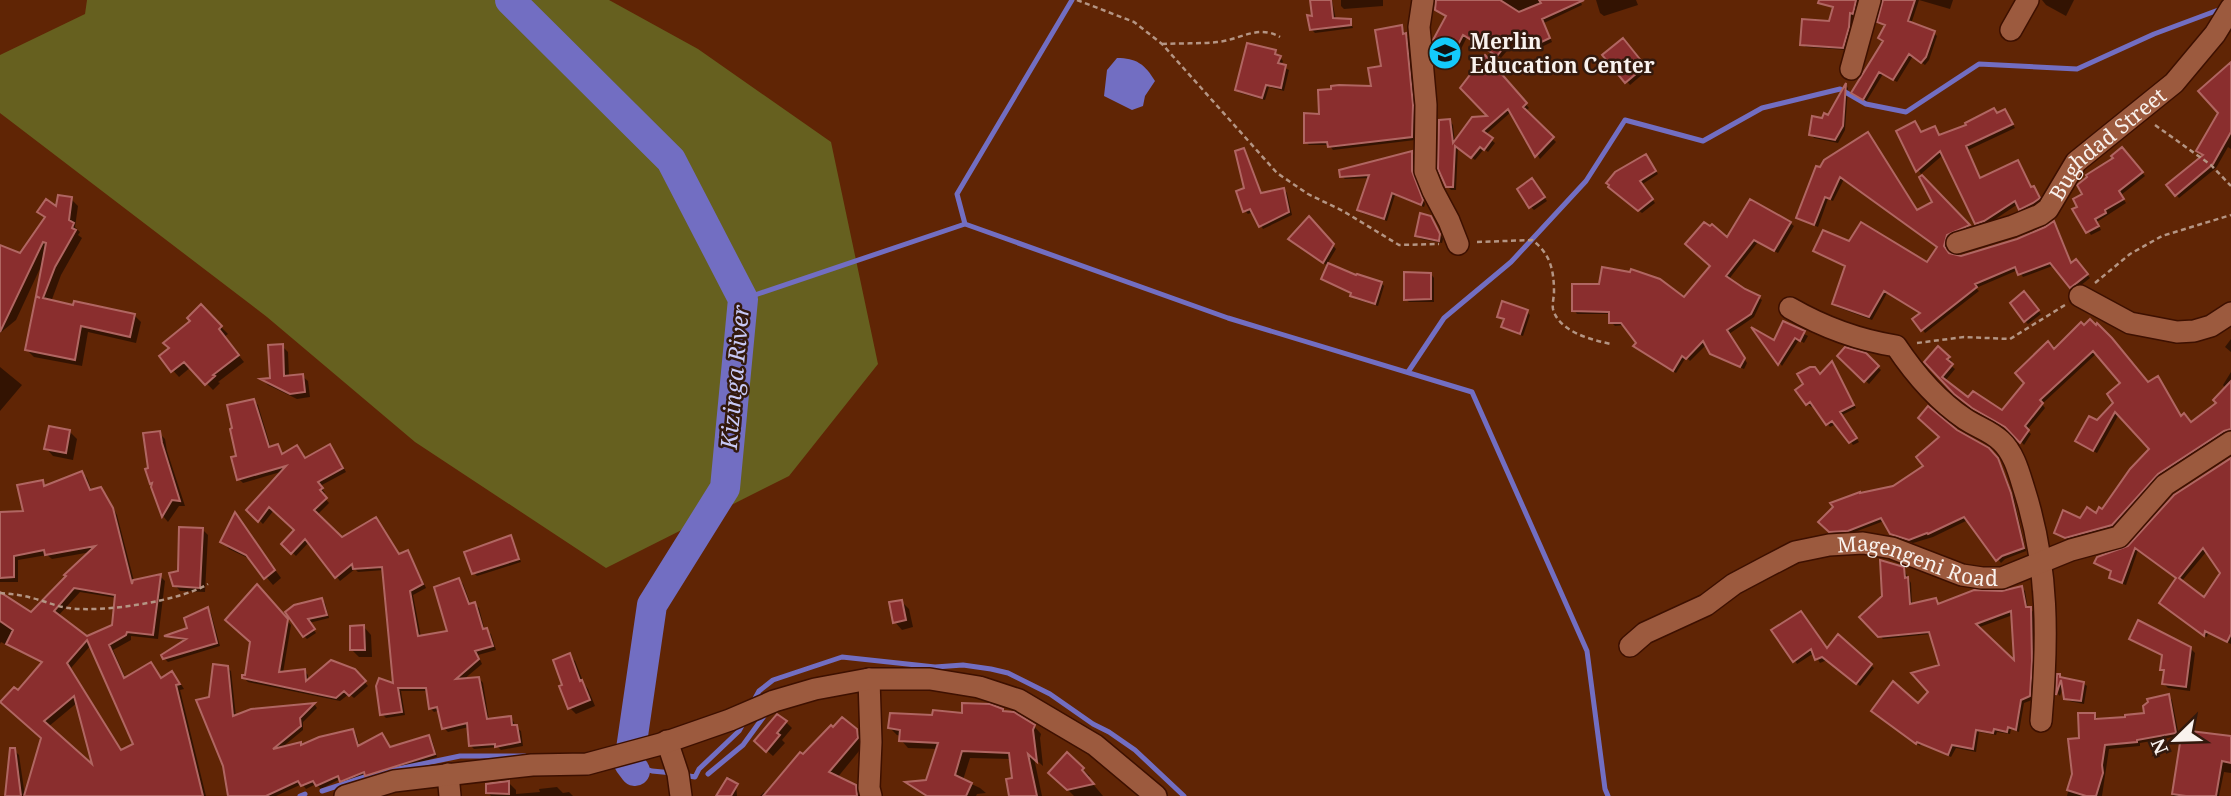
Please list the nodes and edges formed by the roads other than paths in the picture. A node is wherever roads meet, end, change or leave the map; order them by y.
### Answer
1 (1423, 0) edge
2 (1870, 0) edge
3 (2028, 0) edge
4 (2231, 8) edge
5 (2011, 30) dead end
6 (1851, 69) dead end
7 (1957, 243) dead end
8 (1458, 244) road end
9 (2080, 296) dead end
10 (1790, 308) dead end
11 (2231, 313) edge
12 (2231, 442) edge
13 (2041, 562) junction
14 (1630, 646) dead end
15 (869, 679) junction
16 (2041, 721) dead end
17 (664, 742) junction
18 (448, 774) junction
19 (345, 796) edge
20 (450, 796) edge
21 (681, 796) edge
22 (871, 796) edge
23 (1156, 796) edge

1 - 8 street
2 - 6 street
3 - 5 street
4 - 7 street, Bughdad Street
9 - 11 street
10 - 13 street
12 - 13 street, Magengeni Road
13 - 14 street, Magengeni Road
13 - 16 street
15 - 17 street
15 - 22 street
15 - 23 street
17 - 18 street
17 - 21 street
18 - 19 street
18 - 20 street

